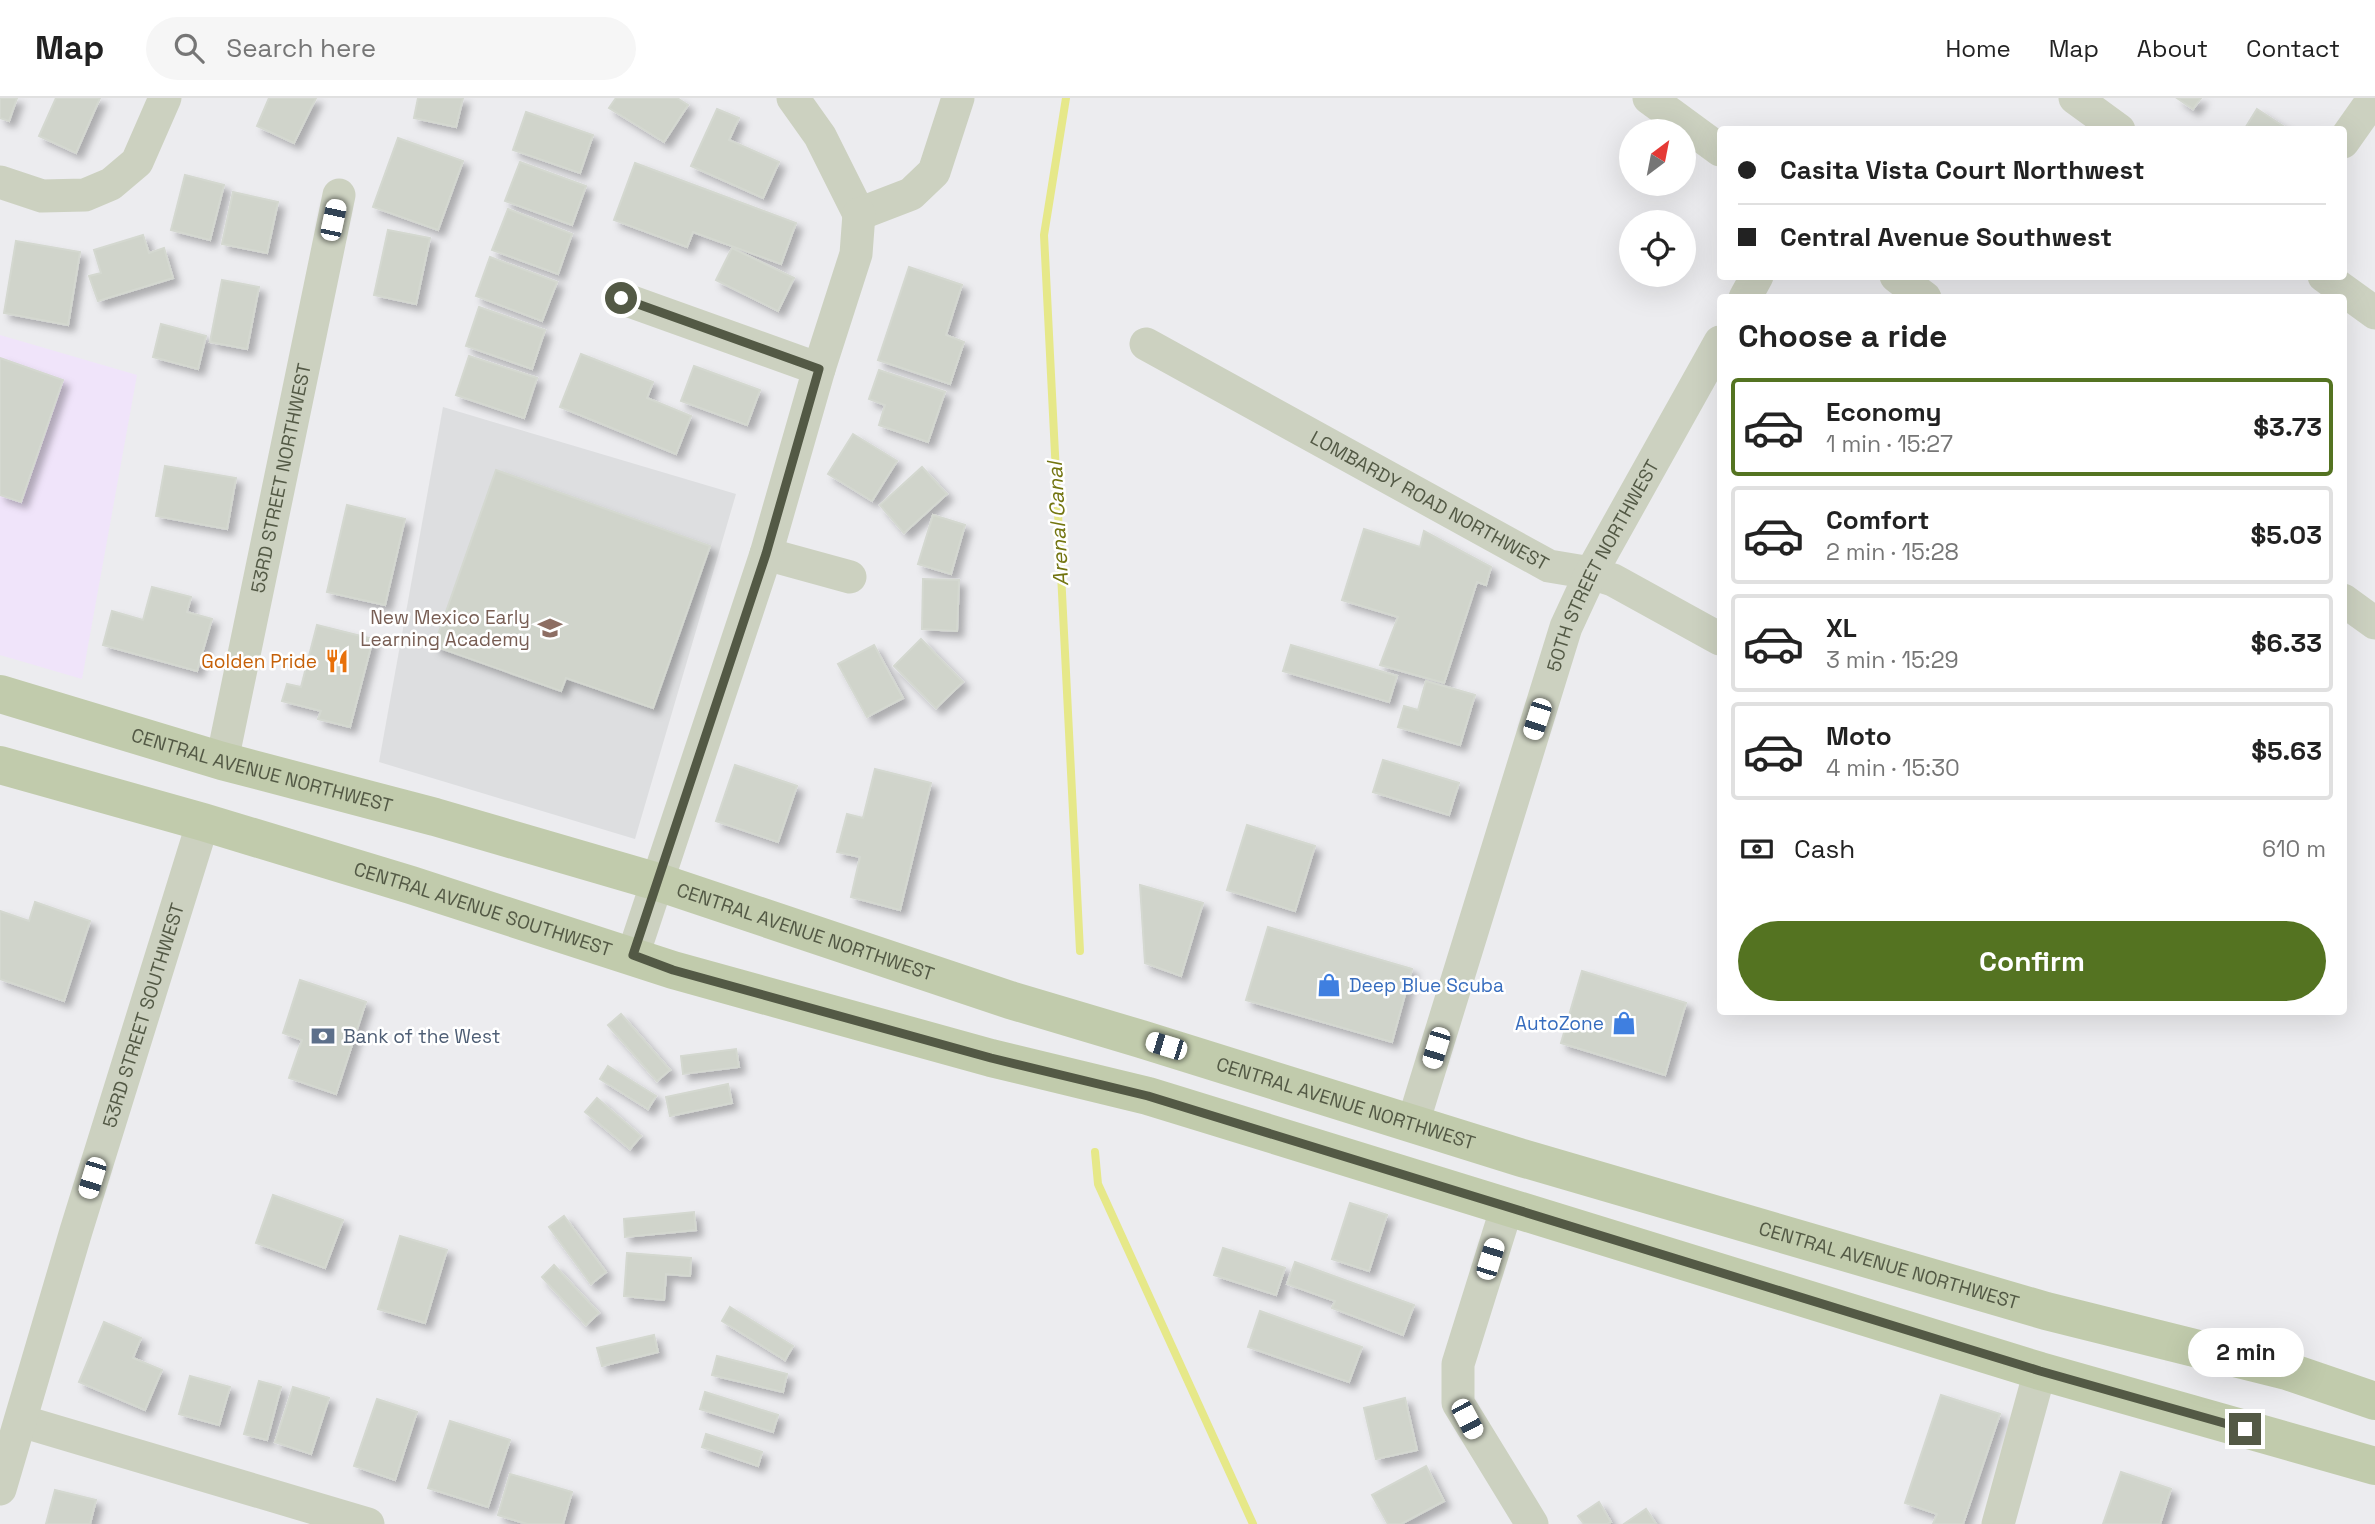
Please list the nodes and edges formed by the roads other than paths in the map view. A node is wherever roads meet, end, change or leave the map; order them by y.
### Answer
1 (165, 98) edge
2 (793, 98) edge
3 (958, 98) edge
4 (1649, 98) edge
5 (2075, 98) edge
6 (2374, 98) edge
7 (2114, 126) edge
8 (2347, 136) edge
9 (1717, 148) edge
10 (0, 182) edge
11 (339, 195) dead end
12 (859, 214) junction
13 (1901, 280) edge
14 (2330, 280) edge
15 (1920, 294) edge
16 (621, 298) dead end
17 (2375, 313) edge
18 (1146, 344) dead end
19 (1717, 347) edge
20 (819, 369) junction
21 (766, 554) junction
22 (1591, 573) junction
23 (850, 577) dead end
24 (2347, 603) edge
25 (2375, 623) edge
26 (1717, 637) edge
27 (0, 694) edge
28 (222, 761) junction
29 (0, 765) edge
30 (203, 822) junction
31 (658, 882) junction
32 (633, 955) junction
33 (1413, 1123) junction
34 (1507, 1206) junction
35 (2040, 1371) junction
36 (2375, 1401) edge
37 (21, 1421) junction
38 (2375, 1466) edge
39 (0, 1489) edge
40 (332, 1519) edge
41 (368, 1524) edge
42 (1532, 1524) edge
43 (1998, 1524) edge

1 - 10 street
2 - 12 street
3 - 12 street
4 - 9 street
5 - 7 street
6 - 8 street
11 - 28 street, 53RD STREET NORTHWEST
12 - 20 street
13 - 15 street
14 - 17 street
16 - 20 street
18 - 22 street, LOMBARDY ROAD NORTHWEST
19 - 22 street, 50TH STREET NORTHWEST
20 - 21 street
21 - 23 street
21 - 31 street
22 - 26 street, LOMBARDY ROAD NORTHWEST
22 - 33 street, 50TH STREET NORTHWEST
24 - 25 street
27 - 28 main road, CENTRAL AVENUE NORTHWEST
28 - 31 main road, CENTRAL AVENUE NORTHWEST
29 - 30 main road, CENTRAL AVENUE SOUTHWEST
30 - 32 main road, CENTRAL AVENUE SOUTHWEST
30 - 37 street, 53RD STREET SOUTHWEST
31 - 32 street
31 - 33 main road, CENTRAL AVENUE NORTHWEST
32 - 34 main road, CENTRAL AVENUE SOUTHWEST
33 - 36 main road, CENTRAL AVENUE NORTHWEST
34 - 35 main road, CENTRAL AVENUE SOUTHWEST
34 - 42 street
35 - 38 main road, CENTRAL AVENUE SOUTHWEST
35 - 43 street
37 - 39 street, 53RD STREET SOUTHWEST
37 - 40 street
40 - 41 street

